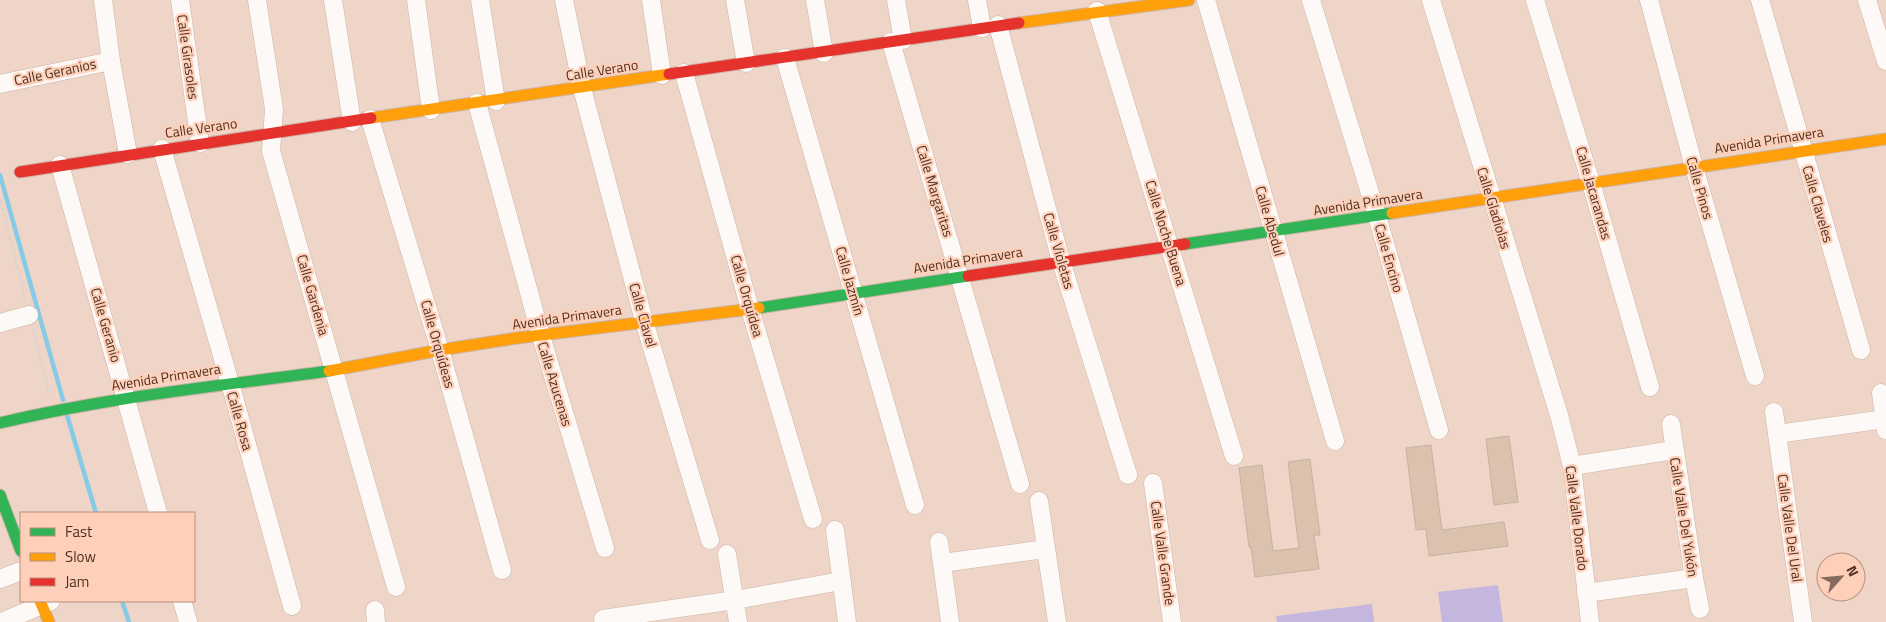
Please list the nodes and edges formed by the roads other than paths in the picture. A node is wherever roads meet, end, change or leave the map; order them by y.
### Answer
1 (103, 0) edge
2 (180, 0) edge
3 (257, 0) edge
4 (332, 0) edge
5 (416, 0) edge
6 (480, 0) edge
7 (564, 0) edge
8 (651, 0) edge
9 (735, 0) edge
10 (815, 0) edge
11 (896, 0) edge
12 (977, 0) edge
13 (1188, 0) edge
14 (1206, 0) edge
15 (1311, 0) edge
16 (1431, 0) edge
17 (1535, 0) edge
18 (1649, 0) edge
19 (1760, 0) edge
20 (1867, 0) edge
21 (1062, 8) edge
22 (1097, 11) junction
23 (990, 27) junction
24 (897, 41) junction
25 (824, 53) junction
26 (785, 58) junction
27 (111, 61) junction
28 (1886, 61) edge
29 (746, 63) junction
30 (684, 73) junction
31 (662, 75) junction
32 (0, 84) edge
33 (582, 88) junction
34 (496, 101) junction
35 (477, 103) junction
36 (430, 110) junction
37 (370, 120) junction
38 (352, 122) junction
39 (273, 134) junction
40 (1886, 139) edge
41 (200, 143) junction
42 (162, 149) junction
43 (1802, 150) junction
44 (128, 154) junction
45 (60, 165) junction
46 (1694, 167) junction
47 (20, 172) dead end
48 (1591, 183) junction
49 (1491, 198) junction
50 (1377, 216) junction
51 (1274, 231) junction
52 (1170, 247) junction
53 (1061, 261) junction
54 (961, 276) junction
55 (853, 293) junction
56 (750, 309) junction
57 (29, 314) dead end
58 (644, 321) junction
59 (0, 323) edge
60 (541, 336) junction
61 (440, 350) junction
62 (1861, 350) dead end
63 (335, 370) junction
64 (1755, 376) dead end
65 (230, 383) junction
66 (1650, 387) dead end
67 (1881, 393) dead end
68 (127, 398) junction
69 (1774, 412) dead end
70 (1559, 415) joint
71 (0, 423) edge
72 (1671, 424) dead end
73 (1885, 425) edge
74 (1439, 430) dead end
75 (1777, 434) junction
76 (1335, 441) dead end
77 (1674, 450) junction
78 (1234, 456) dead end
79 (1572, 466) junction
80 (1128, 474) dead end
81 (1153, 483) dead end
82 (1020, 484) dead end
83 (0, 495) edge
84 (1039, 501) dead end
85 (915, 505) dead end
86 (158, 512) edge
87 (813, 519) dead end
88 (835, 530) dead end
89 (710, 540) dead end
90 (939, 542) dead end
91 (604, 548) dead end
92 (20, 549) edge
93 (1046, 549) junction
94 (727, 554) dead end
95 (942, 562) junction
96 (502, 570) dead end
97 (20, 571) edge
98 (1694, 578) junction
99 (0, 580) edge
100 (842, 581) junction
101 (396, 586) dead end
102 (1586, 593) junction
103 (735, 600) junction
104 (44, 602) edge
105 (182, 602) edge
106 (292, 606) dead end
107 (1700, 609) dead end
108 (610, 620) edge
109 (188, 621) edge
110 (2, 622) edge
111 (49, 622) edge
112 (738, 622) edge
113 (847, 622) edge
114 (950, 622) edge
115 (1057, 622) edge
116 (1172, 622) edge
117 (1590, 622) edge
118 (1803, 622) edge

1 - 27 street, Calle Geranios
2 - 41 street, Calle Girasoles
3 - 39 street, Calle Gardenia
4 - 38 street
5 - 36 street
6 - 34 street
7 - 33 street, Calle Clavel
8 - 31 street
9 - 29 street
10 - 25 street
11 - 24 street, Calle Margaritas
12 - 23 street, Calle Violetas
13 - 22 street, Calle Verano
14 - 51 street, Calle Abedul
15 - 50 street, Calle Encino
16 - 49 street, Calle Gladiolas
17 - 48 street, Calle Jacarandas
18 - 46 street, Calle Pinos
19 - 43 street, Calle Claveles
20 - 28 street
21 - 22 street, Calle Verano
21 - 23 street, Calle Verano
22 - 52 street, Calle Noche Buena
23 - 24 street, Calle Verano
23 - 53 street, Calle Violetas
24 - 25 street, Calle Verano
24 - 54 street, Calle Margaritas
25 - 26 street, Calle Verano
26 - 29 street, Calle Verano
26 - 55 street, Calle Jazmín
27 - 32 street, Calle Geranios
27 - 44 street, Calle Geranios
29 - 30 street, Calle Verano
30 - 31 street, Calle Verano
30 - 56 street, Calle Orquídea
31 - 33 street, Calle Verano
33 - 34 street, Calle Verano
33 - 58 street, Calle Clavel
34 - 35 street, Calle Verano
35 - 36 street, Calle Verano
35 - 60 street, Calle Azucenas
36 - 37 street, Calle Verano
37 - 38 street, Calle Verano
37 - 61 street, Calle Orquídeas
38 - 39 street, Calle Verano
39 - 41 street, Calle Verano
39 - 63 street, Calle Gardenia
40 - 43 street, Avenida Primavera
41 - 42 street, Calle Verano
42 - 44 street, Calle Verano
42 - 65 street, Calle Rosa
43 - 46 street, Avenida Primavera
43 - 62 street, Calle Claveles
44 - 45 street, Calle Verano
45 - 47 street, Calle Verano
45 - 68 street, Calle Geranio
46 - 48 street, Avenida Primavera
46 - 64 street, Calle Pinos
48 - 49 street, Avenida Primavera
48 - 66 street, Calle Jacarandas
49 - 50 street, Avenida Primavera
49 - 70 street, Calle Gladiolas
50 - 51 street, Avenida Primavera
50 - 74 street, Calle Encino
51 - 52 street, Avenida Primavera
51 - 76 street, Calle Abedul
52 - 53 street, Avenida Primavera
52 - 78 street, Calle Noche Buena
53 - 54 street, Avenida Primavera
53 - 80 street, Calle Violetas
54 - 55 street, Avenida Primavera
54 - 82 street, Calle Margaritas
55 - 56 street, Avenida Primavera
55 - 85 street, Calle Jazmín
56 - 58 street, Avenida Primavera
56 - 87 street, Calle Orquídea
57 - 59 street
58 - 60 street, Avenida Primavera
58 - 89 street, Calle Clavel
60 - 61 street, Avenida Primavera
60 - 91 street, Calle Azucenas
61 - 63 street, Avenida Primavera
61 - 96 street, Calle Orquídeas
63 - 65 street, Avenida Primavera
63 - 101 street, Calle Gardenia
65 - 68 street, Avenida Primavera
65 - 106 street, Calle Rosa
67 - 73 street
68 - 71 street, Avenida Primavera
68 - 86 street, Calle Geranio
69 - 75 street, Calle Valle Del Ural
70 - 79 street, Calle Valle Dorado
72 - 77 street, Calle Valle Del Yukón
73 - 75 street
75 - 118 street, Calle Valle Del Ural
77 - 79 street
77 - 98 street, Calle Valle Del Yukón
79 - 102 street, Calle Valle Dorado
81 - 116 street, Calle Valle Grande
83 - 92 street
84 - 93 street
88 - 100 street
90 - 95 street
93 - 95 street
93 - 115 street
94 - 103 street
95 - 114 street
97 - 99 street
98 - 102 street
98 - 107 street, Calle Valle Del Yukón
100 - 103 street
100 - 113 street
102 - 117 street, Calle Valle Dorado
103 - 108 street
103 - 112 street
104 - 110 street
104 - 111 street
105 - 109 street

